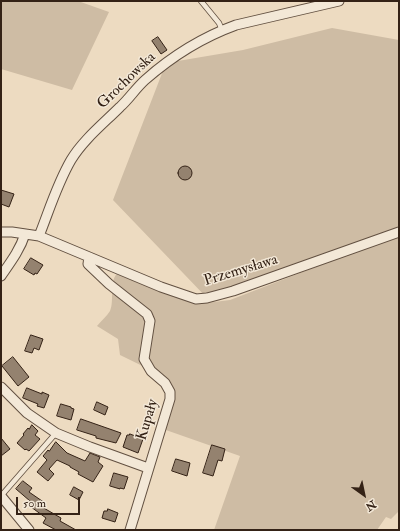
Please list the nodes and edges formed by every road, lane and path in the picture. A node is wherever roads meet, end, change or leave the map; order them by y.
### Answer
1 (201, 1) edge
2 (339, 1) edge
3 (222, 30) junction
4 (1, 232) edge
5 (399, 232) edge
6 (25, 234) junction
7 (39, 236) junction
8 (89, 257) junction
9 (1, 276) edge
10 (1, 387) edge
11 (56, 433) junction
12 (148, 468) junction
13 (1, 496) edge
14 (29, 530) edge
15 (130, 530) edge

1 - 3 lane
2 - 3 street, Grochowska
3 - 7 street, Grochowska
4 - 6 street, Przemysława
5 - 8 street, Przemysława
6 - 7 street, Przemysława
6 - 9 street
7 - 8 street, Przemysława
8 - 12 street, Kupały
10 - 11 street
11 - 12 street
11 - 13 lane
12 - 15 street, Kupały
13 - 14 street

